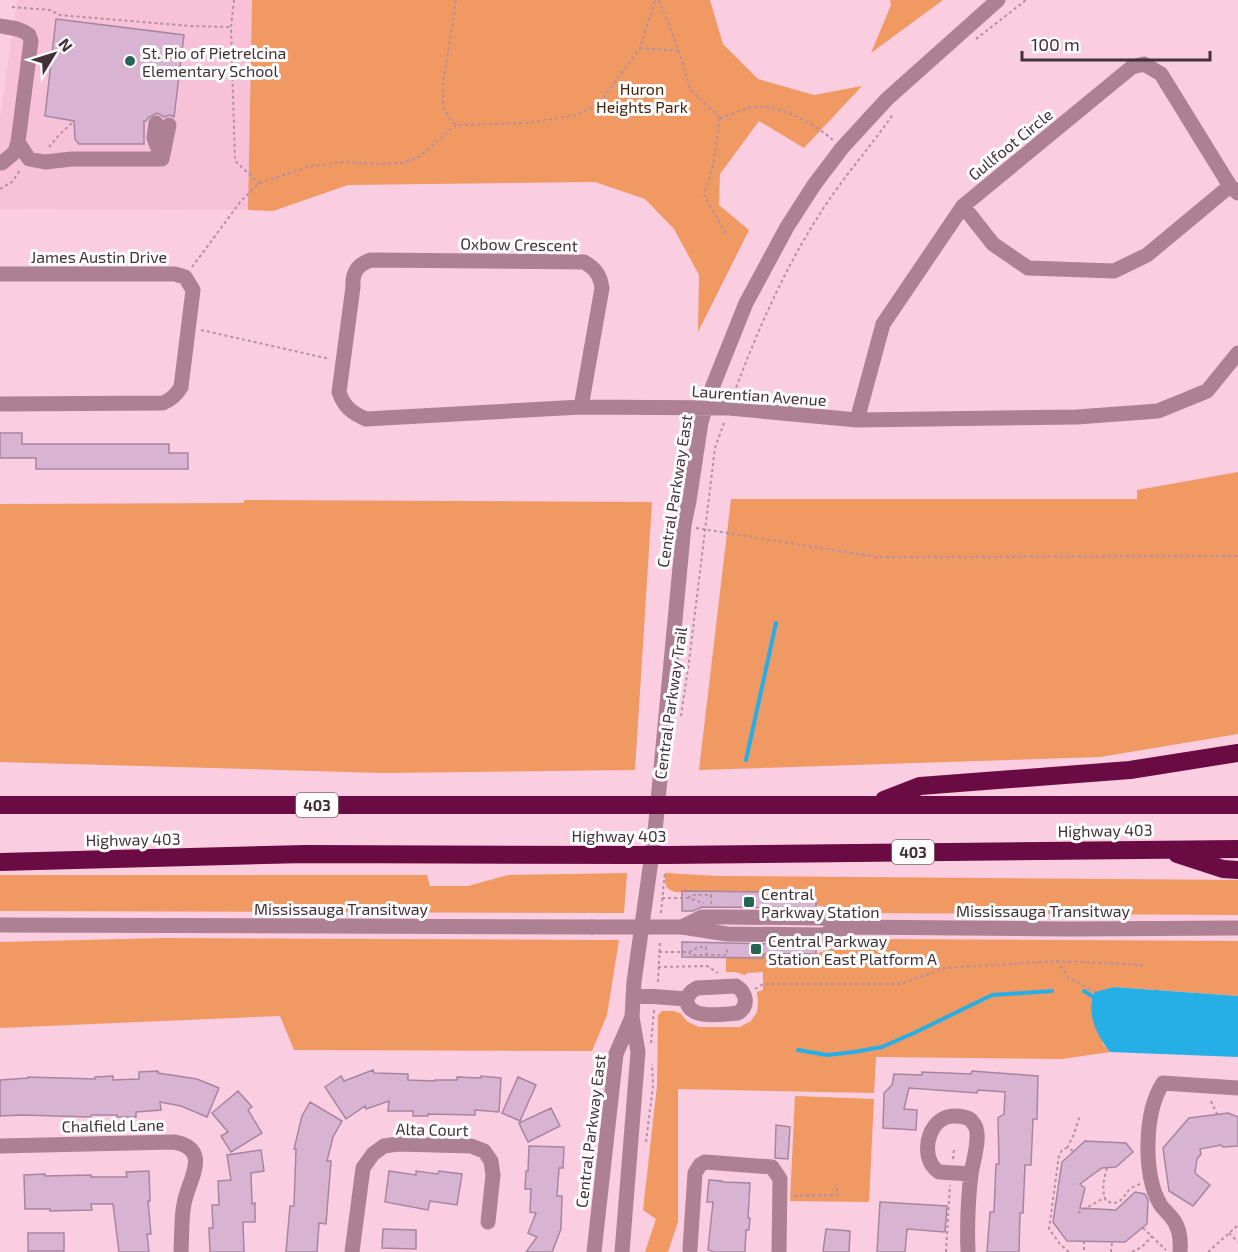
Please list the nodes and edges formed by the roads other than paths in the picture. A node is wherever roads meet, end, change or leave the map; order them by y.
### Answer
1 (998, 0) edge
2 (0, 26) edge
3 (162, 124) dead end
4 (18, 142) junction
5 (0, 163) edge
6 (1234, 189) edge
7 (963, 206) junction
8 (0, 274) edge
9 (353, 286) joint
10 (1238, 353) edge
11 (0, 404) edge
12 (580, 407) junction
13 (705, 408) junction
14 (857, 420) junction
15 (1238, 753) edge
16 (0, 805) edge
17 (873, 805) junction
18 (1238, 805) edge
19 (1158, 849) junction
20 (1238, 849) edge
21 (0, 862) edge
22 (1238, 870) edge
23 (0, 925) edge
24 (1238, 928) edge
25 (633, 995) junction
26 (687, 999) junction
27 (632, 1017) junction
28 (1238, 1088) edge
29 (0, 1146) edge
30 (971, 1174) junction
31 (488, 1222) dead end
32 (690, 1249) dead end
33 (181, 1252) edge
34 (352, 1252) edge
35 (594, 1252) edge
36 (622, 1252) edge
37 (779, 1252) edge
38 (968, 1252) edge
39 (1180, 1252) edge

1 - 13 street, Central Parkway East
2 - 4 street
3 - 4 street
4 - 5 street
6 - 7 street
6 - 7 street, Gullfoot Circle
7 - 14 street, Gullfoot Circle
8 - 11 street, James Austin Drive
9 - 12 street, Laurentian Avenue
9 - 12 street, Oxbow Crescent
10 - 14 street, Laurentian Avenue
12 - 13 street, Laurentian Avenue
13 - 14 street, Laurentian Avenue
13 - 25 street, Central Parkway East
15 - 17 highway
16 - 17 highway, Highway 403 / 403, bridge
17 - 18 highway, Highway 403 / 403
19 - 20 highway, Highway 403 / 403
19 - 21 highway, Highway 403 / 403, bridge
19 - 22 highway
23 - 24 street, Mississauga Transitway, bridge
25 - 26 street
25 - 27 street, Central Parkway East
26 - 26 street
27 - 35 street, Central Parkway East
27 - 36 street, Central Parkway East
28 - 39 street
29 - 33 street, Chalfield Lane
30 - 30 street
30 - 38 street
31 - 34 street, Alta Court
32 - 37 street

